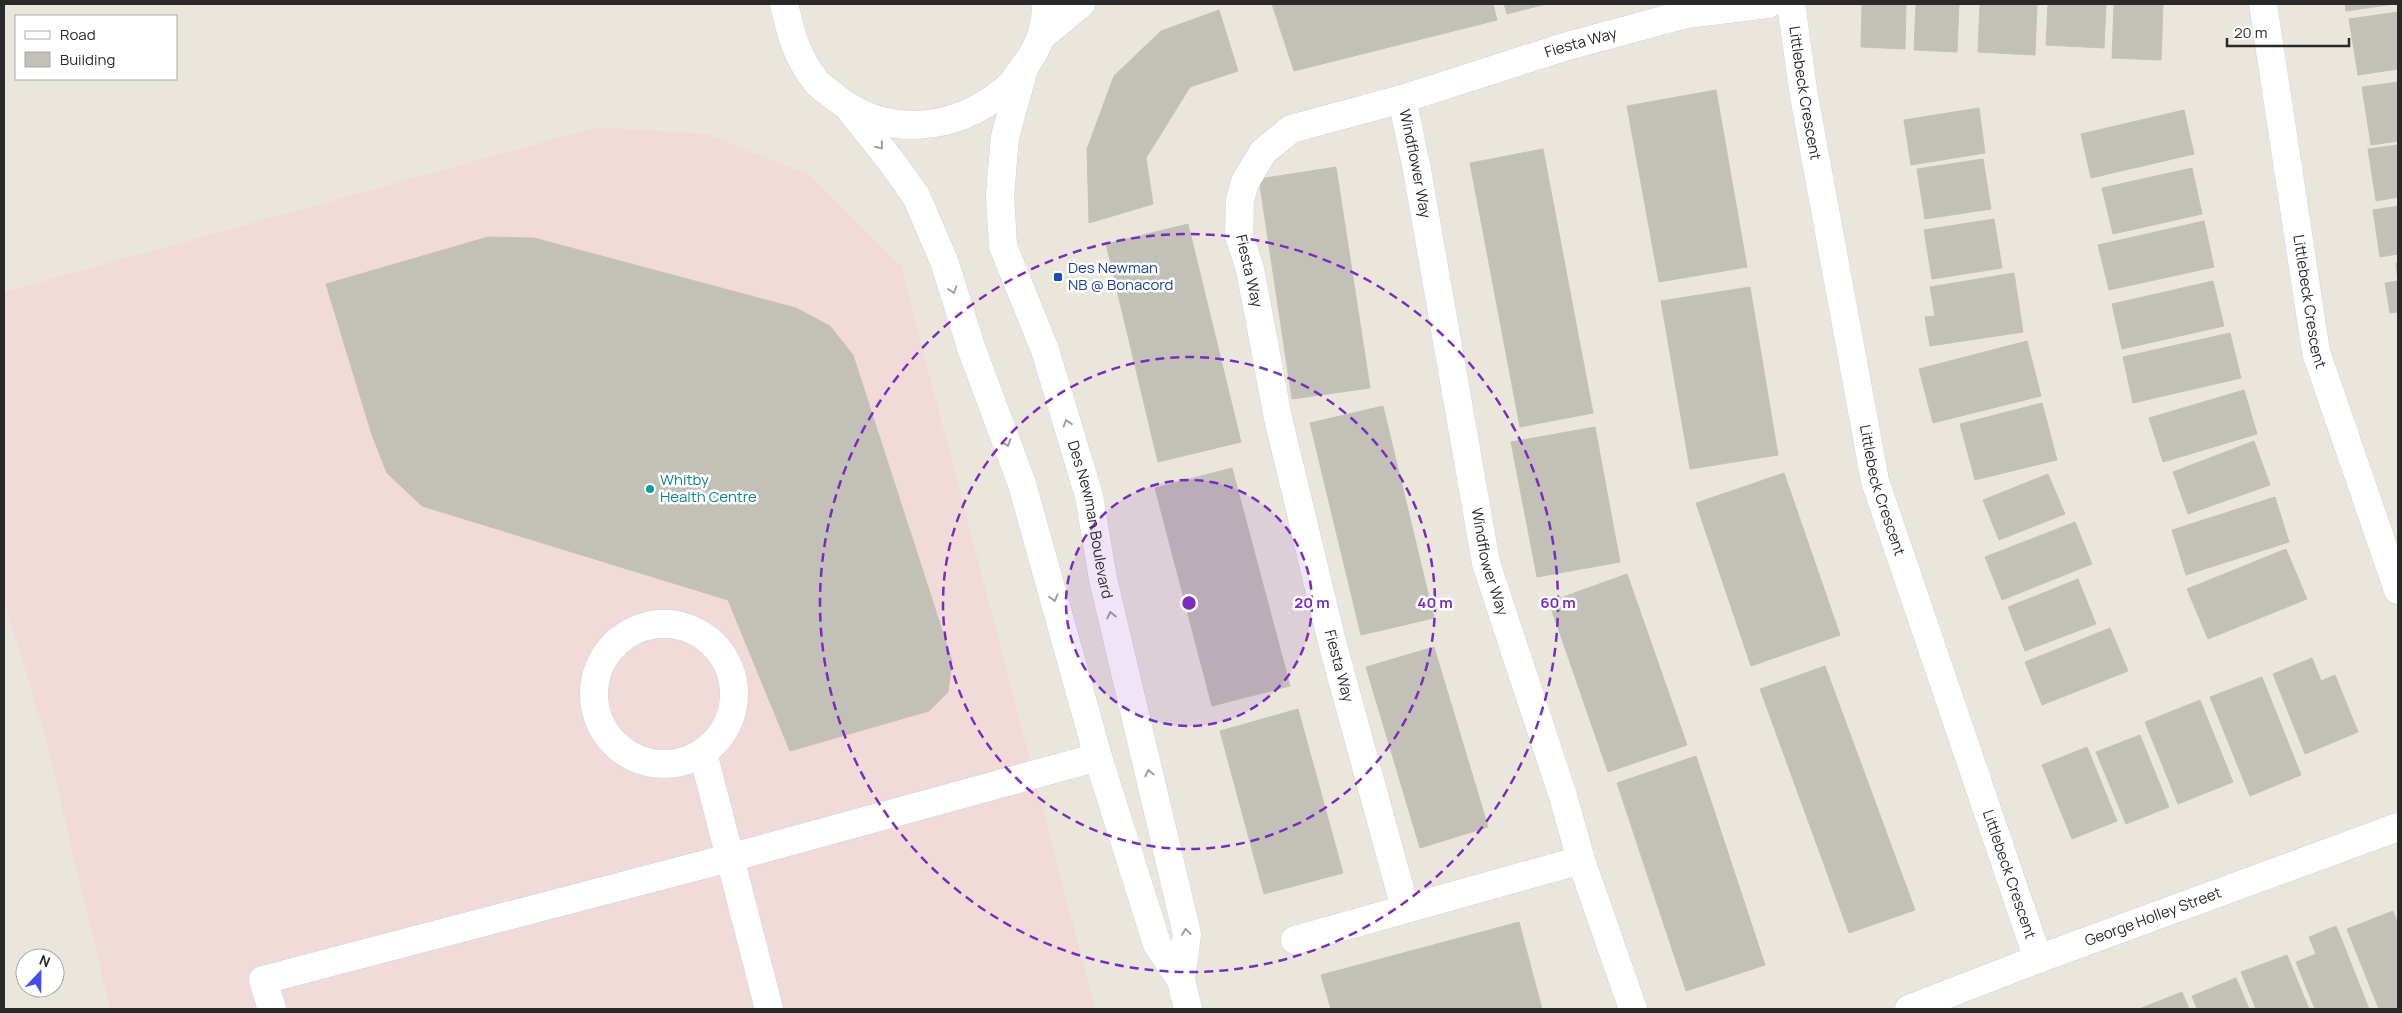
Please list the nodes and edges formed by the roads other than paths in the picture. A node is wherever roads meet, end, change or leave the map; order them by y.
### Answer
1 (784, 4) edge
2 (1046, 4) edge
3 (1081, 4) edge
4 (1768, 4) edge
5 (1791, 4) edge
6 (2263, 4) edge
7 (1042, 36) junction
8 (1025, 65) junction
9 (1402, 98) junction
10 (849, 108) junction
11 (2398, 590) edge
12 (703, 753) junction
13 (1098, 757) junction
14 (2398, 827) edge
15 (729, 858) junction
16 (1581, 860) junction
17 (1406, 908) junction
18 (1295, 940) dead end
19 (2038, 959) junction
20 (1181, 980) junction
21 (272, 1009) edge
22 (769, 1009) edge
23 (1188, 1009) edge
24 (1634, 1009) edge
25 (1909, 1009) edge

1 - 10 street
2 - 7 street
3 - 7 street
4 - 9 street, Fiesta Way
5 - 19 street, Littlebeck Crescent
6 - 11 street, Littlebeck Crescent
7 - 8 street
8 - 10 street
20 -> 8 street, Des Newman Boulevard
9 - 16 street, Windflower Way
9 - 17 street, Fiesta Way
10 -> 13 street, Des Newman Boulevard
12 - 12 street
12 - 15 street
13 - 15 street
13 - 20 street, Des Newman Boulevard
14 - 19 street, George Holley Street
15 - 21 street
15 - 22 street
16 - 17 street
16 - 24 street, Windflower Way
17 - 18 street
19 - 25 street, George Holley Street
20 - 23 street, Des Newman Boulevard

